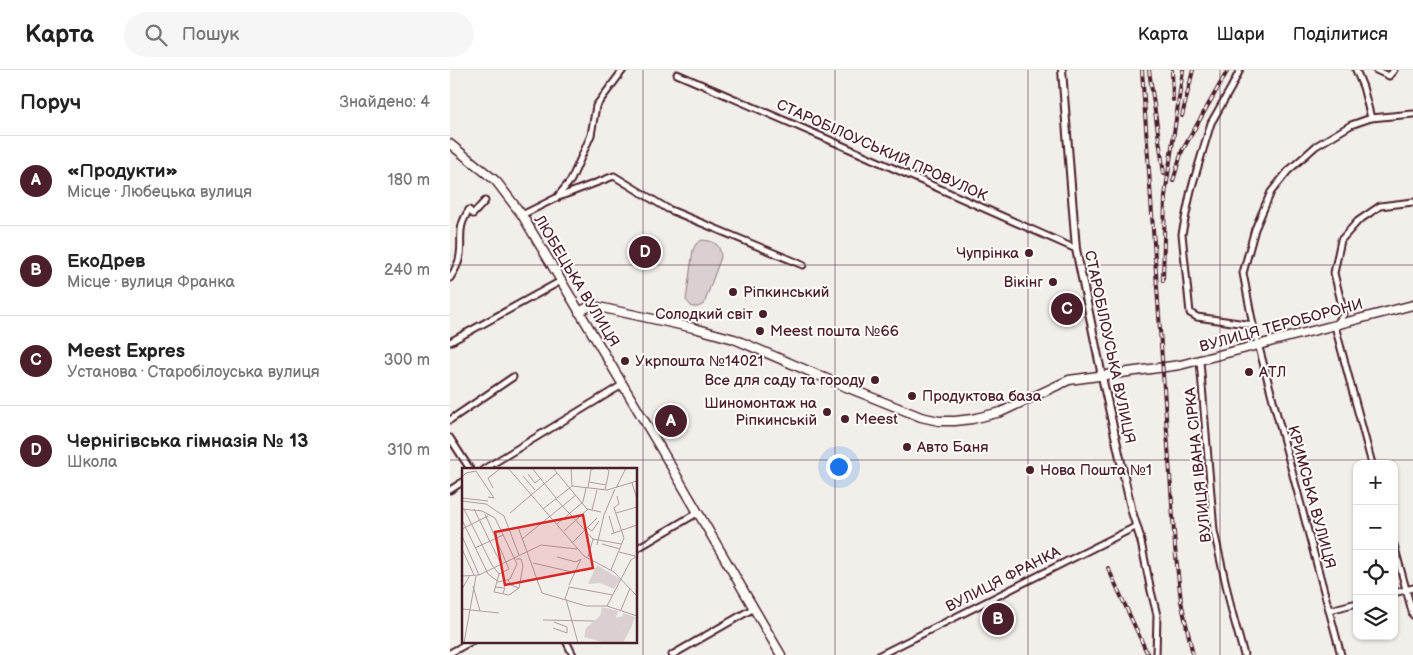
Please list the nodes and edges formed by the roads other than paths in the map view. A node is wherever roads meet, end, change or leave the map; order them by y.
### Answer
1 (623, 70) edge
2 (1062, 70) edge
3 (1240, 70) edge
4 (1356, 70) edge
5 (1376, 70) edge
6 (1394, 70) edge
7 (677, 74) dead end
8 (1413, 114) edge
9 (1371, 118) junction
10 (450, 144) edge
11 (556, 198) junction
12 (485, 201) dead end
13 (1413, 202) edge
14 (522, 215) junction
15 (1076, 249) junction
16 (804, 266) dead end
17 (450, 278) edge
18 (561, 281) junction
19 (1413, 305) edge
20 (579, 312) junction
21 (1253, 325) junction
22 (1335, 326) junction
23 (450, 342) edge
24 (1258, 346) junction
25 (1200, 360) junction
26 (1101, 374) junction
27 (513, 377) dead end
28 (622, 385) junction
29 (450, 420) edge
30 (450, 438) edge
31 (1371, 460) edge
32 (469, 468) edge
33 (486, 468) edge
34 (462, 482) edge
35 (450, 490) edge
36 (697, 513) junction
37 (1137, 526) junction
38 (1140, 537) joint
39 (638, 548) edge
40 (1395, 550) edge
41 (1413, 588) edge
42 (1406, 590) junction
43 (1398, 592) edge
44 (1353, 604) edge
45 (754, 608) junction
46 (1330, 610) junction
47 (1413, 615) edge
48 (470, 642) edge
49 (566, 642) edge
50 (450, 653) edge
51 (573, 655) edge
52 (672, 655) edge
53 (781, 655) edge
54 (880, 655) edge
55 (1156, 655) edge
56 (1244, 655) edge
57 (1341, 655) edge

1 - 11 street
2 - 15 street, СТАРОБІЛОУСЬКА ВУЛИЦЯ
3 - 21 street
4 - 9 street
5 - 6 street
7 - 15 street, СТАРОБІЛОУСЬКИЙ ПРОВУЛОК
8 - 9 street, КРИМСЬКА ВУЛИЦЯ
9 - 21 street, КРИМСЬКА ВУЛИЦЯ
10 - 14 main road, ЛЮБЕЦЬКА ВУЛИЦЯ
11 - 14 street
11 - 16 street
12 - 17 street
13 - 22 street
14 - 18 main road, ЛЮБЕЦЬКА ВУЛИЦЯ
15 - 26 street, СТАРОБІЛОУСЬКА ВУЛИЦЯ
18 - 20 main road, ЛЮБЕЦЬКА ВУЛИЦЯ
18 - 23 street
19 - 22 main road, ВУЛИЦЯ ТЕРОБОРОНИ
20 - 26 main road, ВУЛИЦЯ ТЕРОБОРОНИ
20 - 28 main road, ЛЮБЕЦЬКА ВУЛИЦЯ
21 - 24 street, КРИМСЬКА ВУЛИЦЯ
22 - 24 main road, ВУЛИЦЯ ТЕРОБОРОНИ
22 - 31 street
24 - 25 main road, ВУЛИЦЯ ТЕРОБОРОНИ
24 - 46 street, КРИМСЬКА ВУЛИЦЯ
25 - 26 main road, ВУЛИЦЯ ТЕРОБОРОНИ
25 - 56 street, ВУЛИЦЯ ІВАНА СІРКА
26 - 37 street, СТАРОБІЛОУСЬКА ВУЛИЦЯ
27 - 29 street
28 - 33 street
28 - 36 main road, ЛЮБЕЦЬКА ВУЛИЦЯ
30 - 32 street
34 - 35 street
36 - 39 street
36 - 45 main road, ЛЮБЕЦЬКА ВУЛИЦЯ
37 - 38 street, СТАРОБІЛОУСЬКА ВУЛИЦЯ
37 - 54 street, ВУЛИЦЯ ФРАНКА
38 - 55 street, СТАРОБІЛОУСЬКА ВУЛИЦЯ
40 - 42 street
41 - 42 street
42 - 43 street
42 - 47 street
44 - 46 street
45 - 52 street
45 - 53 main road, ЛЮБЕЦЬКА ВУЛИЦЯ
46 - 57 street, КРИМСЬКА ВУЛИЦЯ
48 - 50 street
49 - 51 street

